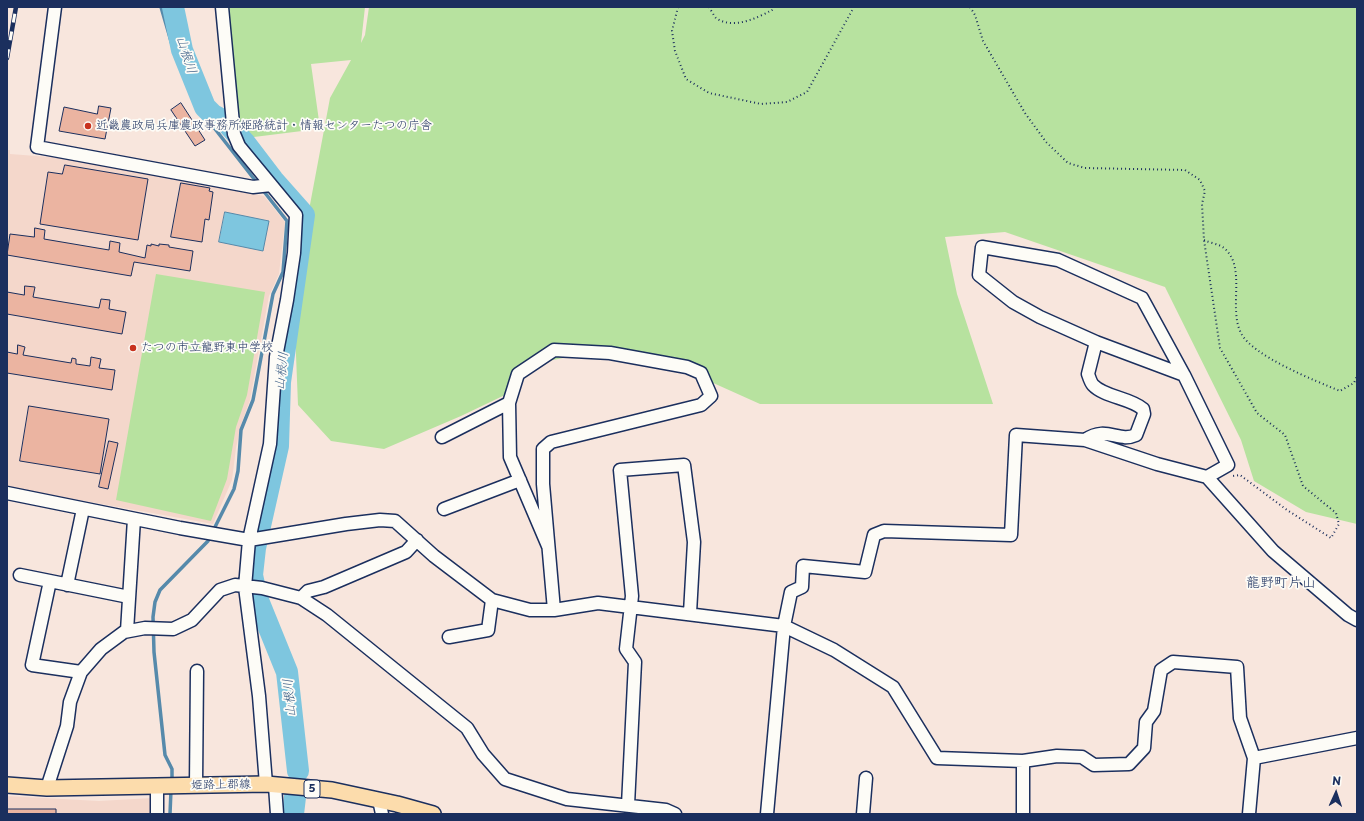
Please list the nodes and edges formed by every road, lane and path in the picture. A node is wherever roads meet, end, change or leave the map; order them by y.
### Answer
1 (55, 7) edge
2 (222, 7) edge
3 (678, 7) edge
4 (709, 7) edge
5 (773, 7) edge
6 (854, 7) edge
7 (970, 7) edge
8 (271, 185) junction
9 (1204, 240) junction
10 (1096, 342) junction
11 (1184, 375) junction
12 (1357, 376) edge
13 (509, 402) junction
14 (442, 437) dead end
15 (1085, 440) junction
16 (1207, 477) junction
17 (520, 480) junction
18 (7, 493) edge
19 (83, 509) junction
20 (444, 510) dead end
21 (134, 519) junction
22 (250, 540) junction
23 (417, 540) junction
24 (548, 546) junction
25 (20, 575) dead end
26 (50, 581) junction
27 (67, 584) junction
28 (253, 587) junction
29 (129, 598) junction
30 (301, 598) junction
31 (492, 600) junction
32 (632, 607) junction
33 (554, 610) junction
34 (690, 613) junction
35 (1357, 620) edge
36 (784, 626) junction
37 (127, 631) junction
38 (449, 637) dead end
39 (81, 672) junction
40 (197, 672) dead end
41 (1357, 738) edge
42 (1254, 758) junction
43 (1023, 761) junction
44 (866, 778) dead end
45 (7, 785) edge
46 (193, 785) junction
47 (271, 785) junction
48 (162, 787) junction
49 (47, 788) junction
50 (628, 805) junction
51 (381, 807) edge
52 (157, 814) edge
53 (277, 814) edge
54 (433, 814) edge
55 (675, 814) edge
56 (766, 814) edge
57 (863, 814) edge
58 (1023, 814) edge
59 (1249, 814) edge

1 - 8 street
2 - 8 street
3 - 6 path
4 - 5 path
7 - 9 path
8 - 22 street
9 - 12 path
9 - 16 path
10 - 11 street
10 - 11 street
10 - 15 street
11 - 16 street
13 - 14 street
13 - 17 street
13 - 24 street
15 - 16 street
15 - 36 street
16 - 35 street
17 - 20 street
17 - 24 street
18 - 19 street
19 - 21 street
19 - 27 street
21 - 22 street
21 - 29 street
22 - 23 street
22 - 28 street
23 - 30 street
23 - 31 street
24 - 33 street
25 - 26 street
26 - 27 street
26 - 39 street
27 - 29 street
28 - 30 street
28 - 37 street
28 - 47 street
29 - 37 street
30 - 50 street
31 - 33 street
31 - 38 street
32 - 33 street
32 - 34 street
32 - 34 street
32 - 50 street
34 - 36 street
36 - 43 street
36 - 56 street
37 - 39 street
39 - 49 street
40 - 46 street
41 - 42 street
42 - 43 street
42 - 59 street
43 - 58 street
44 - 57 street
45 - 49 main road, 姫路上郡線 / 5
46 - 47 main road, 姫路上郡線 / 5
46 - 48 main road, 姫路上郡線 / 5
47 - 51 main road, 姫路上郡線 / 5
47 - 53 street
48 - 49 main road, 姫路上郡線 / 5
48 - 52 street
50 - 55 street
51 - 54 main road, 姫路上郡線 / 5

